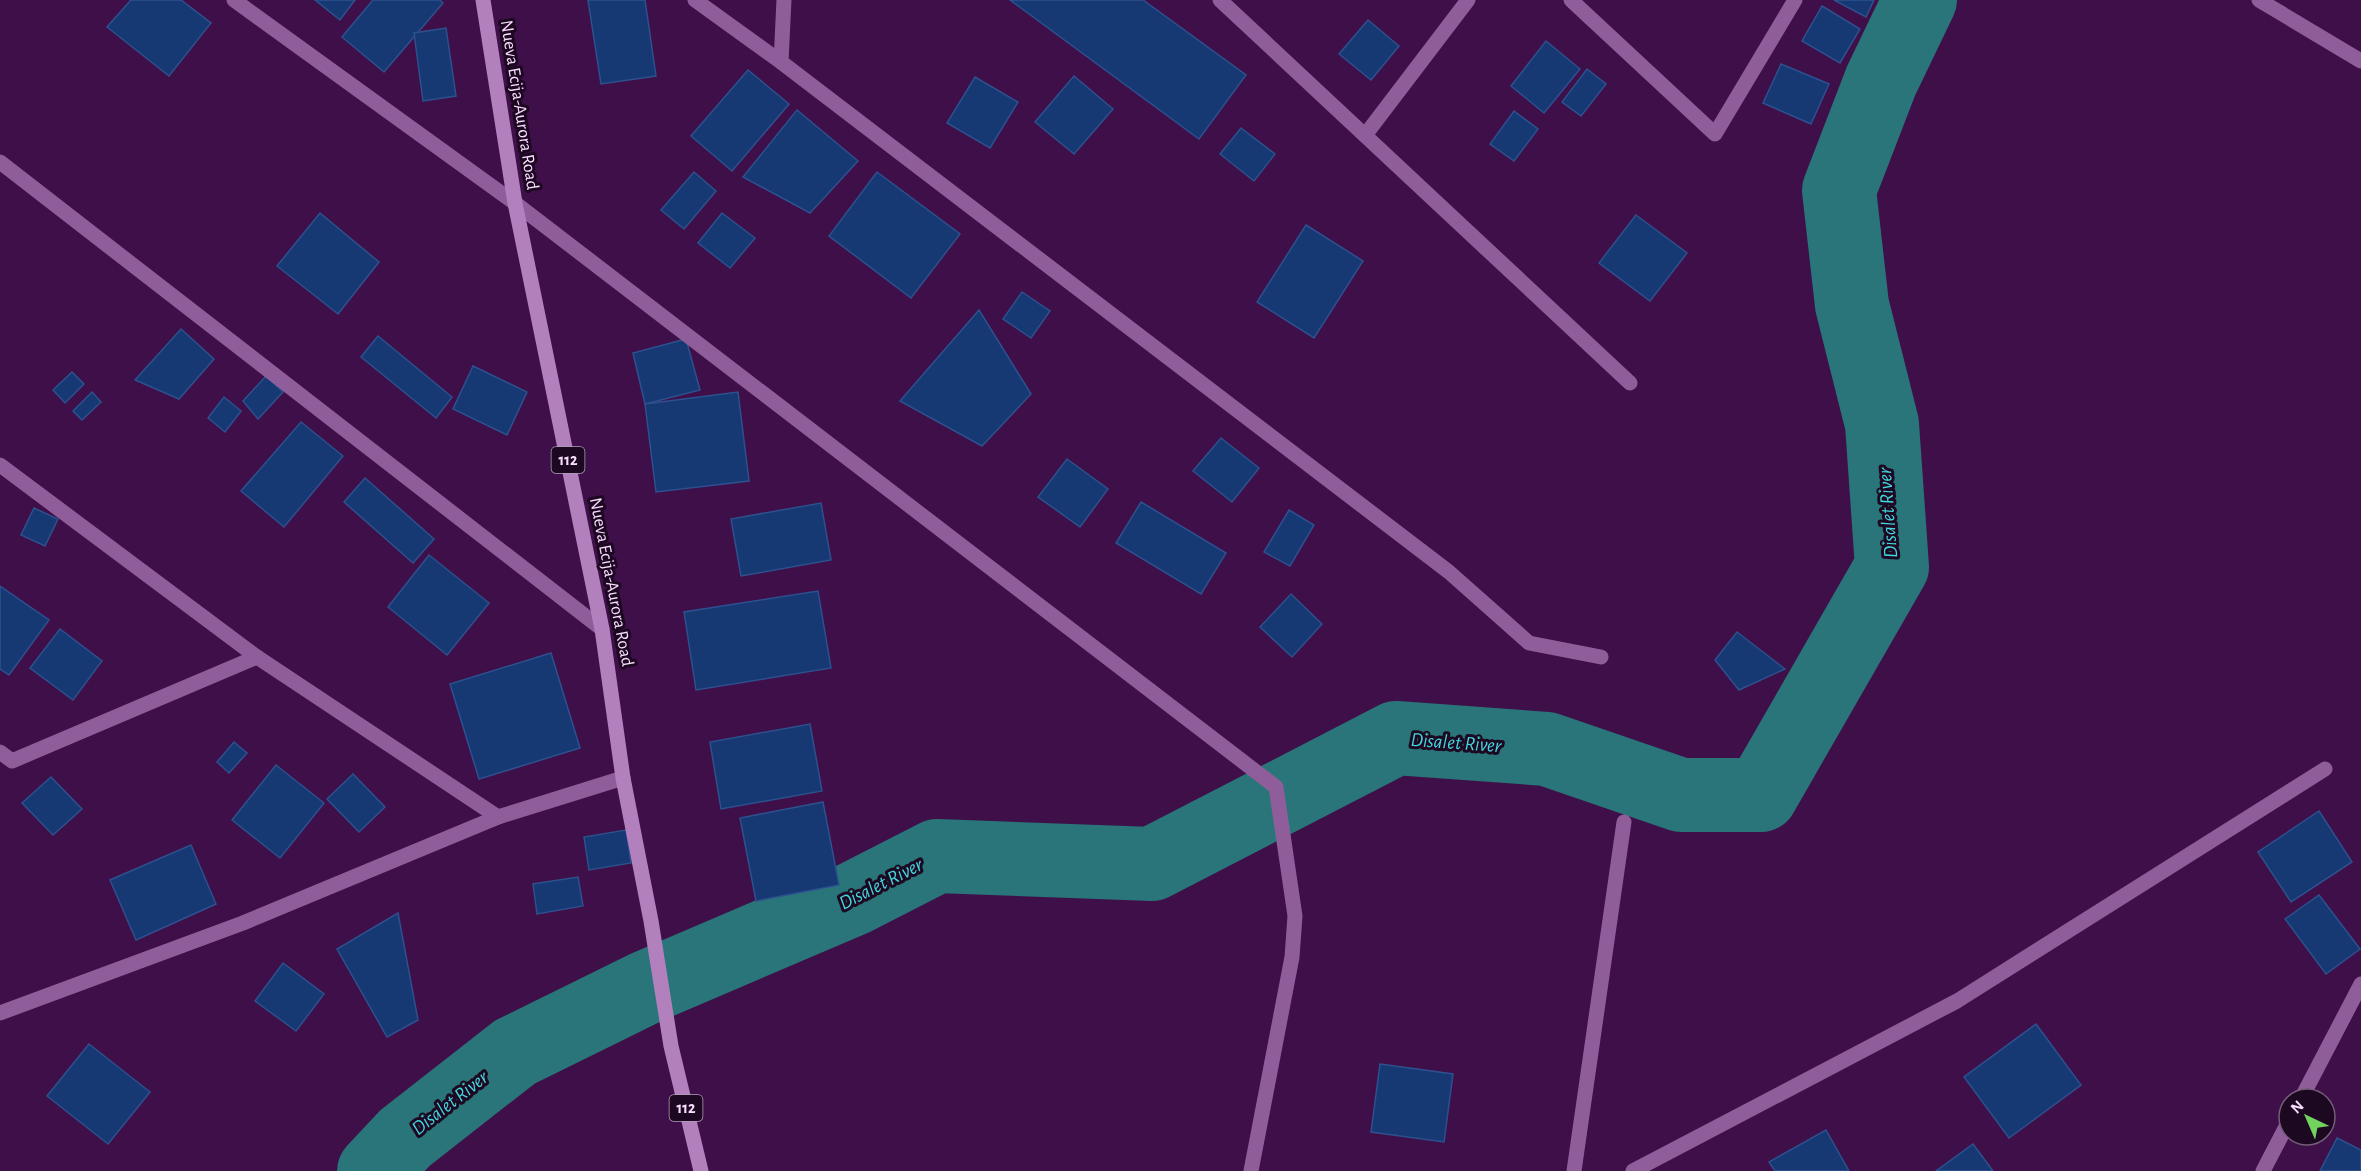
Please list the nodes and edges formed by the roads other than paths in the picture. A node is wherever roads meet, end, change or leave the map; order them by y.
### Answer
1 (234, 0) edge
2 (483, 0) edge
3 (695, 0) edge
4 (784, 0) edge
5 (1220, 0) edge
6 (1468, 0) edge
7 (1571, 0) edge
8 (1795, 0) edge
9 (2259, 0) edge
10 (2361, 61) edge
11 (781, 62) junction
12 (1365, 134) junction
13 (0, 162) edge
14 (515, 203) junction
15 (1630, 383) dead end
16 (0, 465) edge
17 (602, 628) junction
18 (257, 657) junction
19 (1601, 657) dead end
20 (0, 752) edge
21 (2325, 769) dead end
22 (622, 778) junction
23 (498, 817) junction
24 (1624, 822) dead end
25 (2361, 984) edge
26 (0, 1013) edge
27 (2307, 1087) edge
28 (2277, 1144) edge
29 (701, 1171) edge
30 (1251, 1171) edge
31 (1574, 1171) edge
32 (1633, 1171) edge
33 (2263, 1171) edge

1 - 14 street
2 - 14 main road, Nueva Ecija-Aurora Road / 112
3 - 11 street
4 - 11 street
5 - 12 street
6 - 12 street
7 - 8 street
9 - 10 street
11 - 19 street
12 - 15 street
13 - 17 street
14 - 17 main road, Nueva Ecija-Aurora Road / 112
14 - 30 street
16 - 18 street
17 - 22 main road, Nueva Ecija-Aurora Road / 112
18 - 20 street
18 - 23 street
21 - 32 street
22 - 23 street
22 - 29 main road, Nueva Ecija-Aurora Road / 112
23 - 26 street
24 - 31 street
25 - 27 street
28 - 33 street

